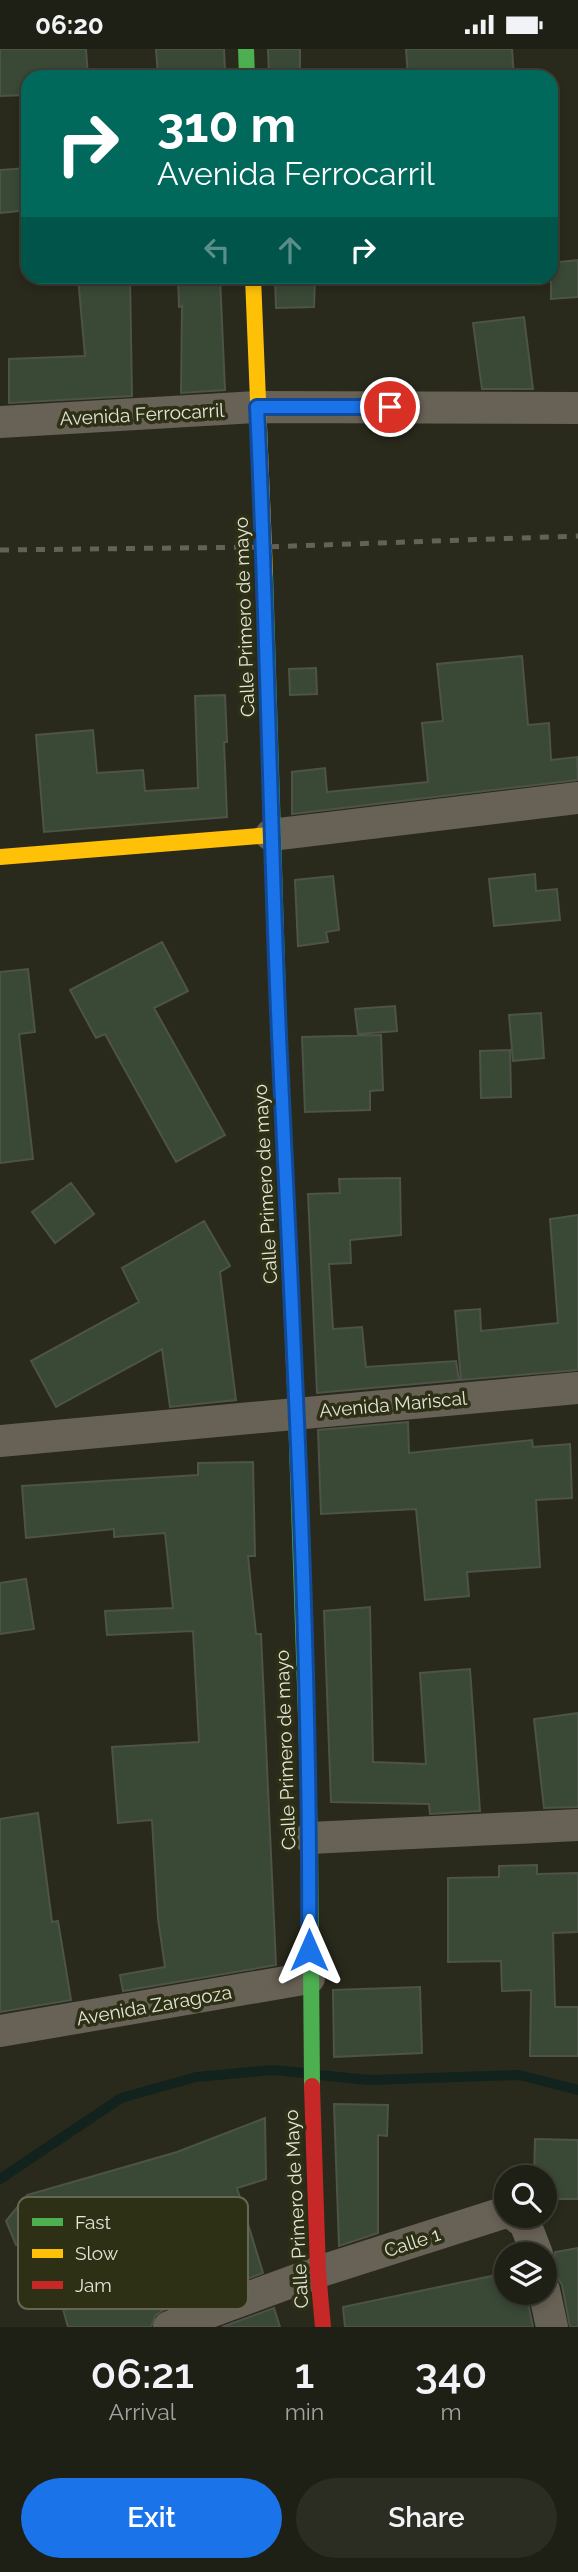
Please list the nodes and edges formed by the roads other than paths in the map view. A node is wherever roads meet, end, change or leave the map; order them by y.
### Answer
1 (246, 49) edge
2 (247, 70) edge
3 (253, 284) edge
4 (257, 407) junction
5 (578, 408) edge
6 (0, 422) edge
7 (578, 798) edge
8 (271, 835) junction
9 (0, 857) edge
10 (578, 1388) edge
11 (296, 1412) junction
12 (0, 1441) edge
13 (578, 1825) edge
14 (310, 1838) junction
15 (309, 1978) junction
16 (0, 2031) edge
17 (312, 2090) joint
18 (494, 2216) edge
19 (318, 2272) junction
20 (248, 2298) edge
21 (547, 2305) edge
22 (218, 2309) edge
23 (169, 2327) edge
24 (323, 2327) edge
25 (552, 2327) edge

1 - 2 street
3 - 4 street, Calle Primero de mayo
4 - 5 street, Avenida Ferrocarril
4 - 6 street, Avenida Ferrocarril
4 - 8 street, Calle Primero de mayo
7 - 8 street
8 - 9 street
8 - 11 street, Calle Primero de mayo
10 - 11 street, Avenida Mariscal
11 - 12 street, Avenida Mariscal
11 - 14 street, Calle Primero de mayo
13 - 14 street
14 - 15 street, Calle Primero de mayo
15 - 16 street, Avenida Zaragoza
15 - 17 street, Calle Primero de mayo
17 - 19 street, Calle Primero de Mayo
18 - 19 street, Calle 1
19 - 20 street, Calle 1
19 - 24 street, Calle Primero de Mayo
21 - 25 street
22 - 23 street, Calle 1

